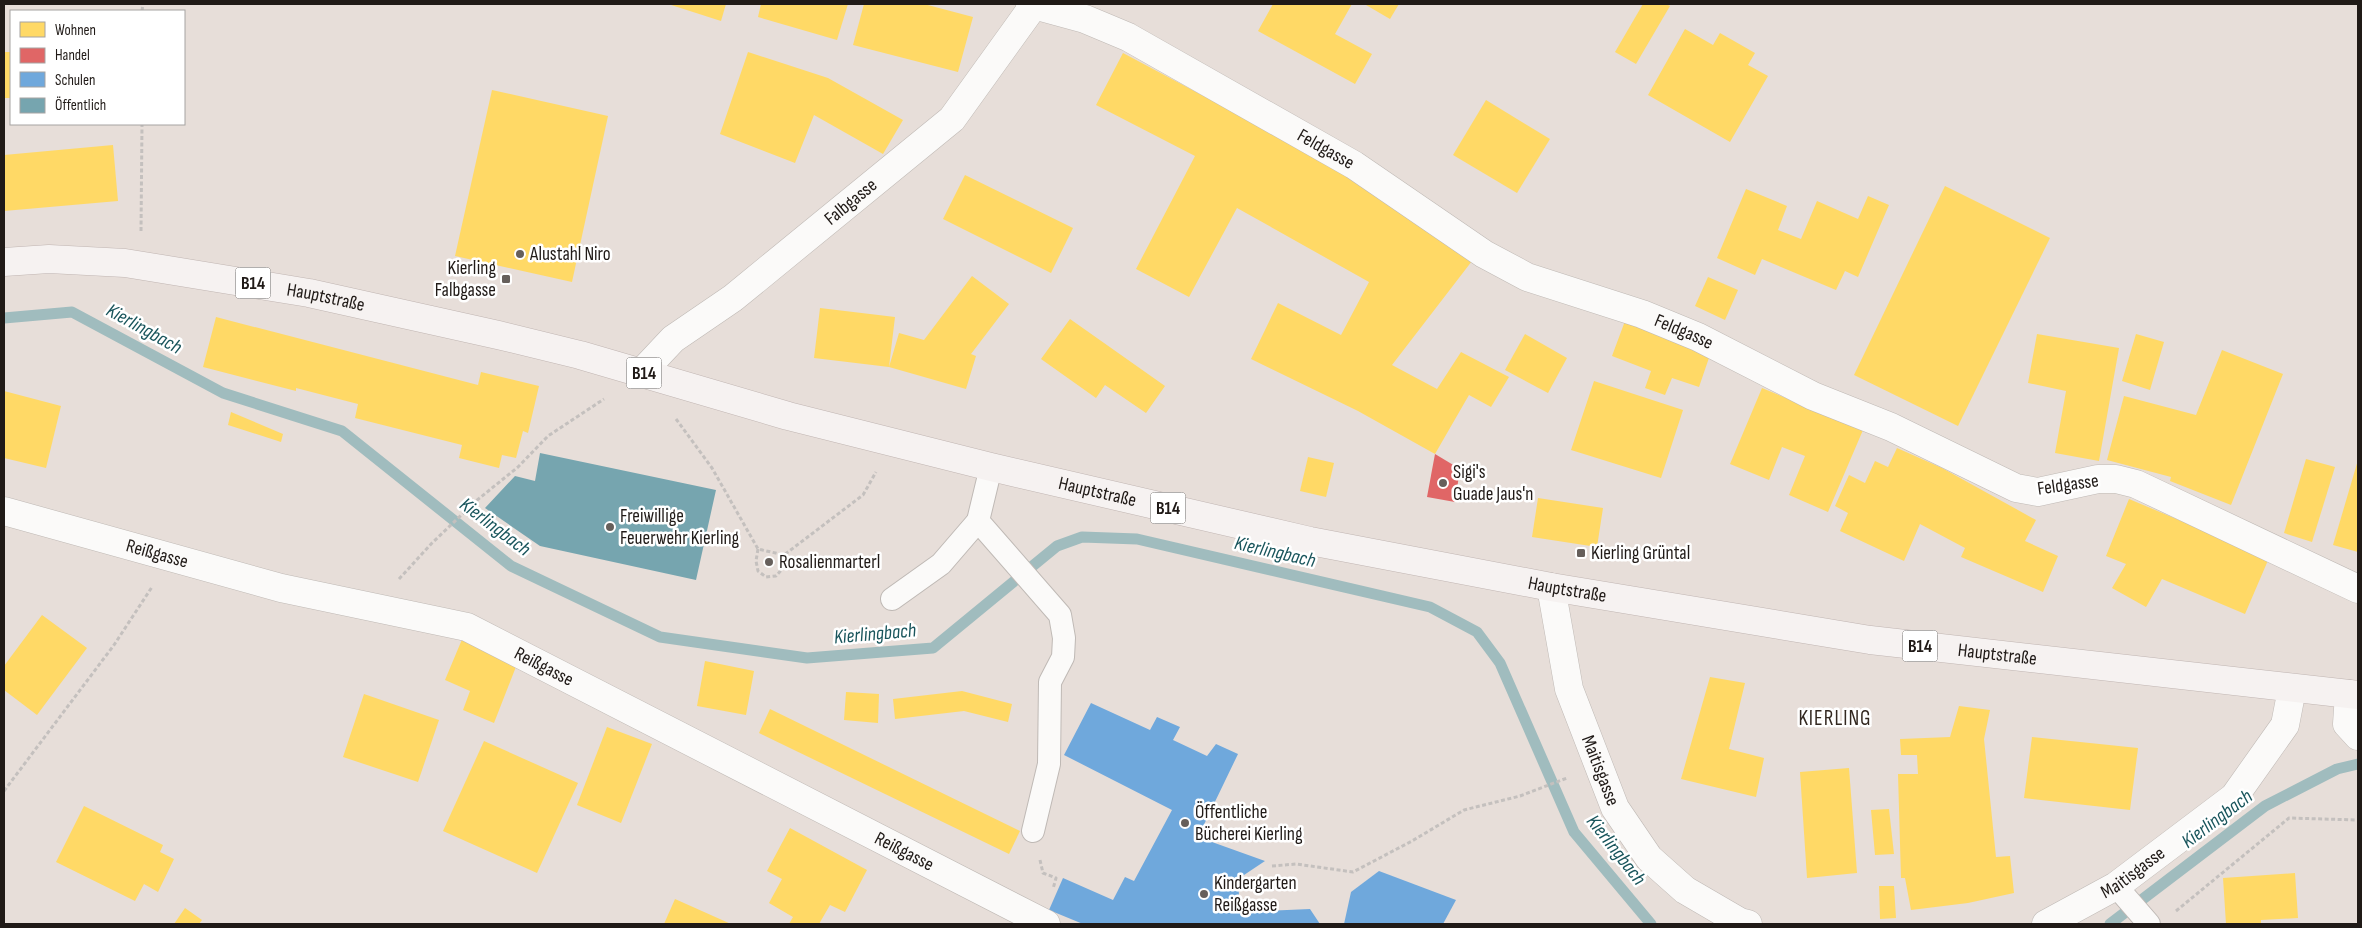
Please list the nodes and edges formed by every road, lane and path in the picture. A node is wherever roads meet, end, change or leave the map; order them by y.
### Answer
1 (1032, 4) edge
2 (142, 125) edge
3 (4, 262) edge
4 (139, 264) junction
5 (642, 372) junction
6 (893, 442) junction
7 (991, 467) junction
8 (4, 512) edge
9 (978, 521) junction
10 (758, 549) junction
11 (784, 555) junction
12 (171, 559) junction
13 (1551, 587) junction
14 (2358, 589) edge
15 (892, 599) dead end
16 (373, 607) junction
17 (2292, 689) junction
18 (2353, 695) edge
19 (2358, 736) edge
20 (1570, 778) dead end
21 (4, 791) edge
22 (2358, 820) edge
23 (1033, 831) dead end
24 (1272, 866) dead end
25 (2116, 886) junction
26 (2173, 913) dead end
27 (1046, 924) edge
28 (1748, 924) edge
29 (2046, 924) edge
30 (2148, 924) edge

1 - 5 street, Falbgasse
1 - 14 street, Feldgasse
2 - 4 path
3 - 4 main road, Hauptstraße / B14
4 - 5 main road, Hauptstraße / B14
5 - 6 main road, Hauptstraße / B14
5 - 10 path
5 - 16 path
6 - 7 main road, Hauptstraße / B14
6 - 11 path
7 - 9 lane
7 - 13 main road, Hauptstraße / B14
8 - 12 street, Reißgasse
9 - 15 lane
9 - 23 lane
10 - 11 path
10 - 11 path
12 - 16 street, Reißgasse
12 - 21 path
13 - 17 main road, Hauptstraße / B14
13 - 28 street, Maitisgasse
16 - 27 street, Reißgasse
17 - 18 main road, Hauptstraße / B14
17 - 25 street, Maitisgasse
18 - 19 street
20 - 24 path
22 - 26 path
25 - 29 street, Maitisgasse
25 - 30 lane

